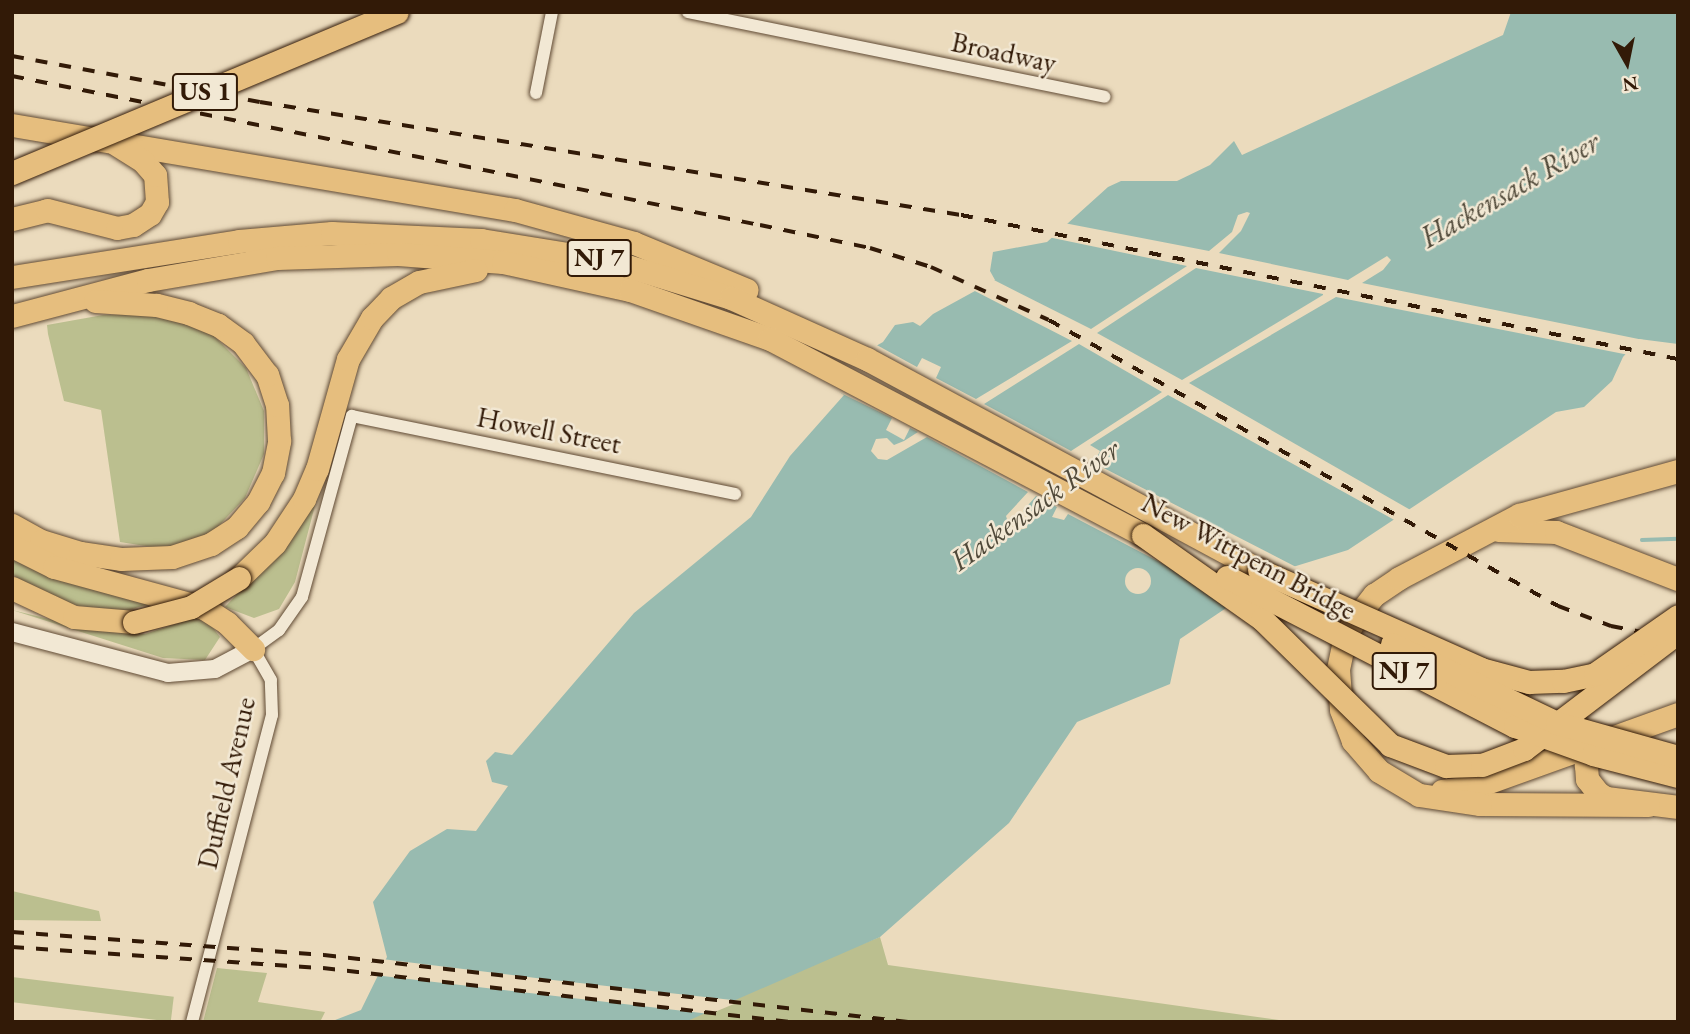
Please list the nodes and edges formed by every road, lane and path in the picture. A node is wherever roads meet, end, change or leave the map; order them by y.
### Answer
1 (361, 12) edge
2 (397, 12) edge
3 (552, 12) edge
4 (688, 12) edge
5 (536, 93) dead end
6 (1104, 97) dead end
7 (12, 125) edge
8 (112, 142) junction
9 (12, 158) edge
10 (12, 173) edge
11 (12, 219) edge
12 (134, 270) junction
13 (541, 271) junction
14 (12, 277) edge
15 (60, 303) junction
16 (12, 304) edge
17 (12, 317) edge
18 (812, 345) junction
19 (867, 359) junction
20 (1678, 471) edge
21 (735, 494) dead end
22 (12, 525) edge
23 (1478, 533) junction
24 (1143, 535) junction
25 (12, 546) edge
26 (1259, 570) junction
27 (1678, 579) edge
28 (12, 588) edge
29 (1678, 616) edge
30 (12, 632) edge
31 (1678, 632) edge
32 (253, 649) junction
33 (1678, 714) edge
34 (1630, 732) junction
35 (1678, 757) edge
36 (1678, 776) edge
37 (1388, 778) junction
38 (1648, 805) junction
39 (1678, 807) edge
40 (192, 1022) edge

1 - 9 highway, US 1
2 - 10 highway, US 1, bridge
3 - 5 street
4 - 6 street, Broadway
7 - 8 highway
8 - 11 highway
8 - 19 highway
12 - 13 highway, NJ 7
12 - 14 highway
12 - 15 highway, NJ 7
12 - 16 highway, NJ 7
12 - 18 highway, NJ 7
13 - 18 highway, NJ 7
13 - 28 highway, bridge
15 - 17 highway
15 - 22 highway
18 - 19 highway, New Wittpenn Bridge / NJ 7
18 - 24 highway, New Wittpenn Bridge / NJ 7
19 - 26 highway, New Wittpenn Bridge / NJ 7
20 - 23 highway
21 - 32 street, Howell Street
23 - 27 highway
23 - 37 highway
24 - 31 highway, bridge
24 - 36 highway, New Wittpenn Bridge / NJ 7, bridge
25 - 32 highway
26 - 29 highway, bridge
26 - 35 highway, New Wittpenn Bridge / NJ 7, bridge
30 - 32 street
32 - 40 street, Duffield Avenue
33 - 34 highway
34 - 37 highway
34 - 38 highway
37 - 38 highway
38 - 39 highway

